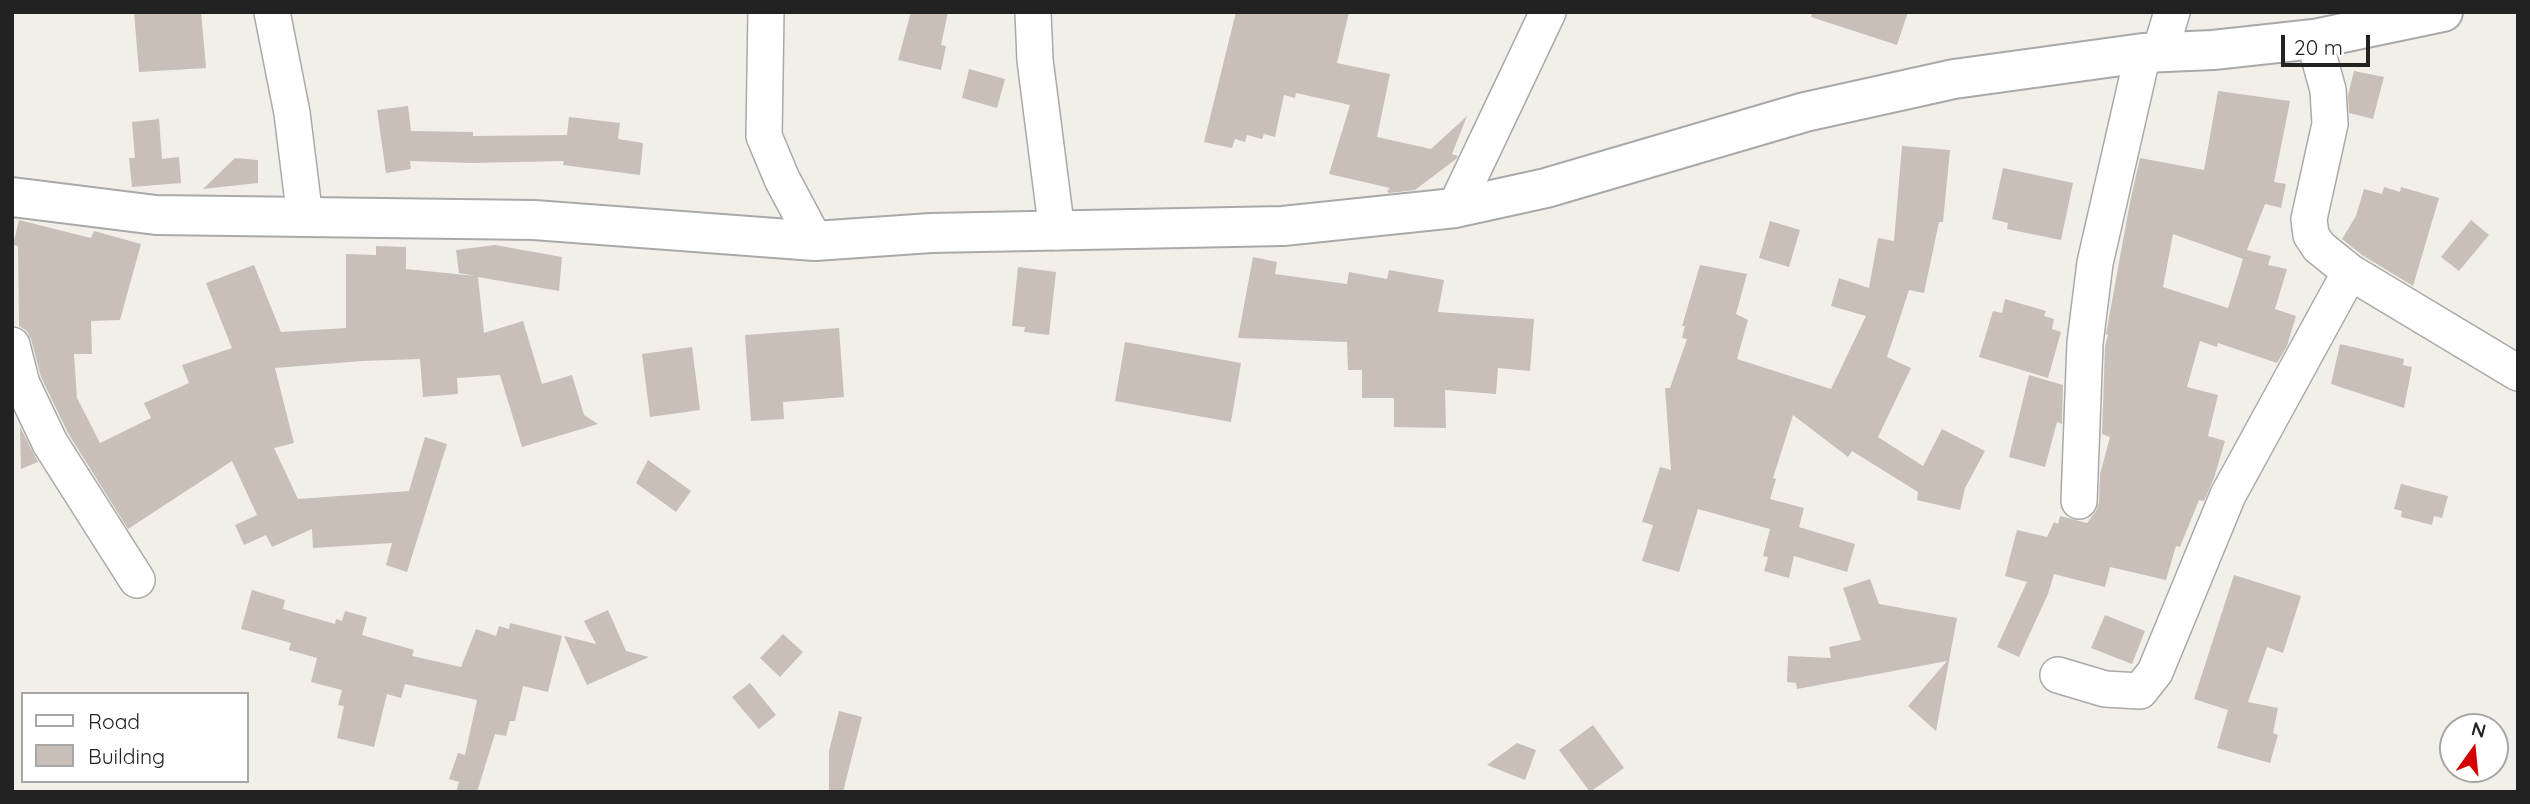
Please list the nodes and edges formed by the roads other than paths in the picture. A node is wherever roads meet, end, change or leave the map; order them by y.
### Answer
1 (272, 12) edge
2 (766, 12) edge
3 (1033, 12) edge
4 (1548, 12) edge
5 (2172, 12) edge
6 (2443, 12) edge
7 (2314, 39) junction
8 (2152, 53) junction
9 (12, 197) edge
10 (1455, 208) junction
11 (305, 218) junction
12 (1057, 232) junction
13 (815, 241) junction
14 (2350, 272) junction
15 (12, 345) edge
16 (2518, 373) edge
17 (2078, 501) dead end
18 (137, 580) dead end
19 (2057, 675) dead end

1 - 11 street
2 - 13 street
3 - 12 street
4 - 10 street
5 - 8 street
6 - 7 street
7 - 8 street
7 - 14 street
8 - 10 street
8 - 17 street
9 - 11 street
10 - 12 street
11 - 13 street
12 - 13 street
14 - 16 street
14 - 19 street
15 - 18 street

